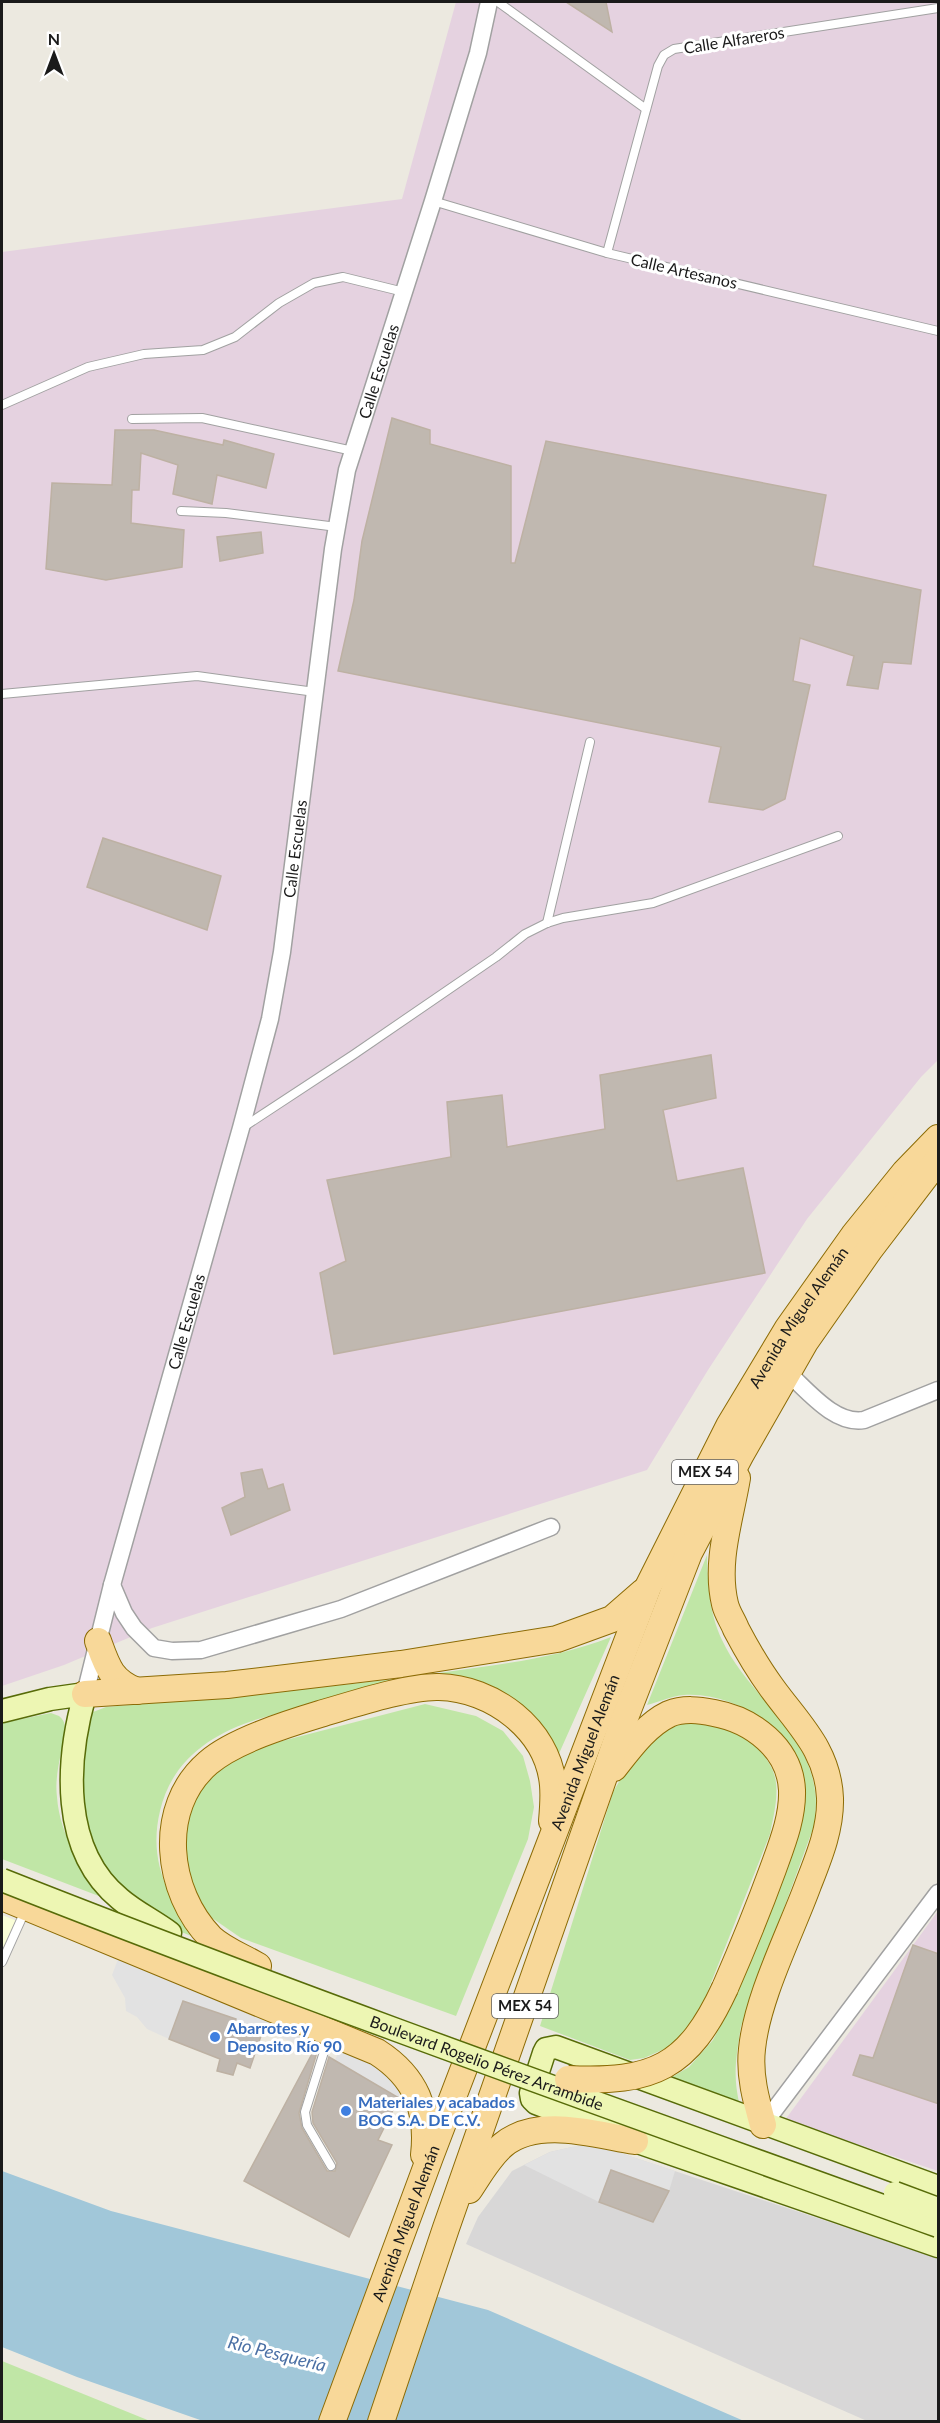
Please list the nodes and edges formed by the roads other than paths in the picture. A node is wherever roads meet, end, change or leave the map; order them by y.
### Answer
1 (489, 2) edge
2 (498, 2) edge
3 (939, 8) edge
4 (646, 109) junction
5 (433, 201) junction
6 (607, 253) junction
7 (404, 292) junction
8 (939, 331) edge
9 (2, 405) edge
10 (132, 418) dead end
11 (354, 451) junction
12 (181, 511) dead end
13 (337, 527) junction
14 (315, 692) junction
15 (2, 694) edge
16 (590, 742) dead end
17 (838, 836) dead end
18 (547, 923) junction
19 (241, 1128) junction
20 (939, 1138) edge
21 (939, 1160) edge
22 (862, 1242) junction
23 (788, 1373) junction
24 (939, 1390) edge
25 (741, 1454) junction
26 (551, 1527) dead end
27 (112, 1585) junction
28 (648, 1587) junction
29 (98, 1641) junction
30 (137, 1691) junction
31 (85, 1694) junction
32 (2, 1711) edge
33 (603, 1783) junction
34 (549, 1848) junction
35 (2, 1869) edge
36 (2, 1880) edge
37 (939, 1893) edge
38 (2, 1897) edge
39 (26, 1908) junction
40 (170, 1933) junction
41 (2, 1962) edge
42 (258, 1966) junction
43 (330, 2033) junction
44 (474, 2044) junction
45 (507, 2056) junction
46 (568, 2079) junction
47 (763, 2125) junction
48 (636, 2141) junction
49 (331, 2166) dead end
50 (422, 2179) junction
51 (939, 2187) edge
52 (939, 2209) edge
53 (447, 2226) junction
54 (939, 2226) edge
55 (939, 2246) edge
56 (332, 2421) edge
57 (381, 2421) edge

1 - 5 street, Calle Escuelas
2 - 4 lane
3 - 4 lane, Calle Alfareros
4 - 6 lane, Calle Alfareros
5 - 6 lane, Calle Artesanos
5 - 7 street, Calle Escuelas
6 - 8 lane, Calle Artesanos
7 - 9 lane
7 - 11 street, Calle Escuelas
10 - 11 lane
11 - 13 street, Calle Escuelas
12 - 13 lane
13 - 14 street, Calle Escuelas
14 - 15 lane
14 - 19 street, Calle Escuelas
16 - 18 lane
17 - 18 lane
18 - 19 lane
19 - 27 street, Calle Escuelas
20 - 22 main road, Avenida Miguel Alemán / MEX 54
21 - 22 main road, Avenida Miguel Alemán / MEX 54
22 - 23 main road, Avenida Miguel Alemán / MEX 54
22 - 28 main road, Avenida Miguel Alemán / MEX 54
23 - 24 street
23 - 25 main road, Avenida Miguel Alemán / MEX 54
25 - 33 main road, Avenida Miguel Alemán / MEX 54
25 - 47 main road
26 - 27 street
27 - 29 street, Calle Escuelas
28 - 30 main road
28 - 34 main road, Avenida Miguel Alemán / MEX 54
29 - 30 main road
29 - 31 street, Calle Escuelas
30 - 31 main road
31 - 32 main road
31 - 40 main road
33 - 45 main road, Avenida Miguel Alemán / MEX 54
33 - 46 main road, bridge
34 - 42 main road
34 - 44 main road, Avenida Miguel Alemán / MEX 54
35 - 40 main road, Boulevard Rogelio Pérez Arrambide
36 - 54 main road, Boulevard Rogelio Pérez Arrambide, bridge
37 - 47 street
38 - 39 main road
39 - 41 lane
39 - 43 main road
40 - 42 main road, Boulevard Rogelio Pérez Arrambide
42 - 44 main road, Boulevard Rogelio Pérez Arrambide
43 - 49 lane
43 - 50 main road
44 - 45 main road, Boulevard Rogelio Pérez Arrambide
44 - 50 main road, Avenida Miguel Alemán / MEX 54
45 - 46 main road, Boulevard Rogelio Pérez Arrambide
45 - 53 main road, Avenida Miguel Alemán / MEX 54
46 - 52 main road, Boulevard Rogelio Pérez Arrambide, bridge
47 - 48 main road
47 - 51 main road
48 - 53 main road
48 - 55 main road
50 - 56 main road, Avenida Miguel Alemán / MEX 54
53 - 57 main road, Avenida Miguel Alemán / MEX 54

